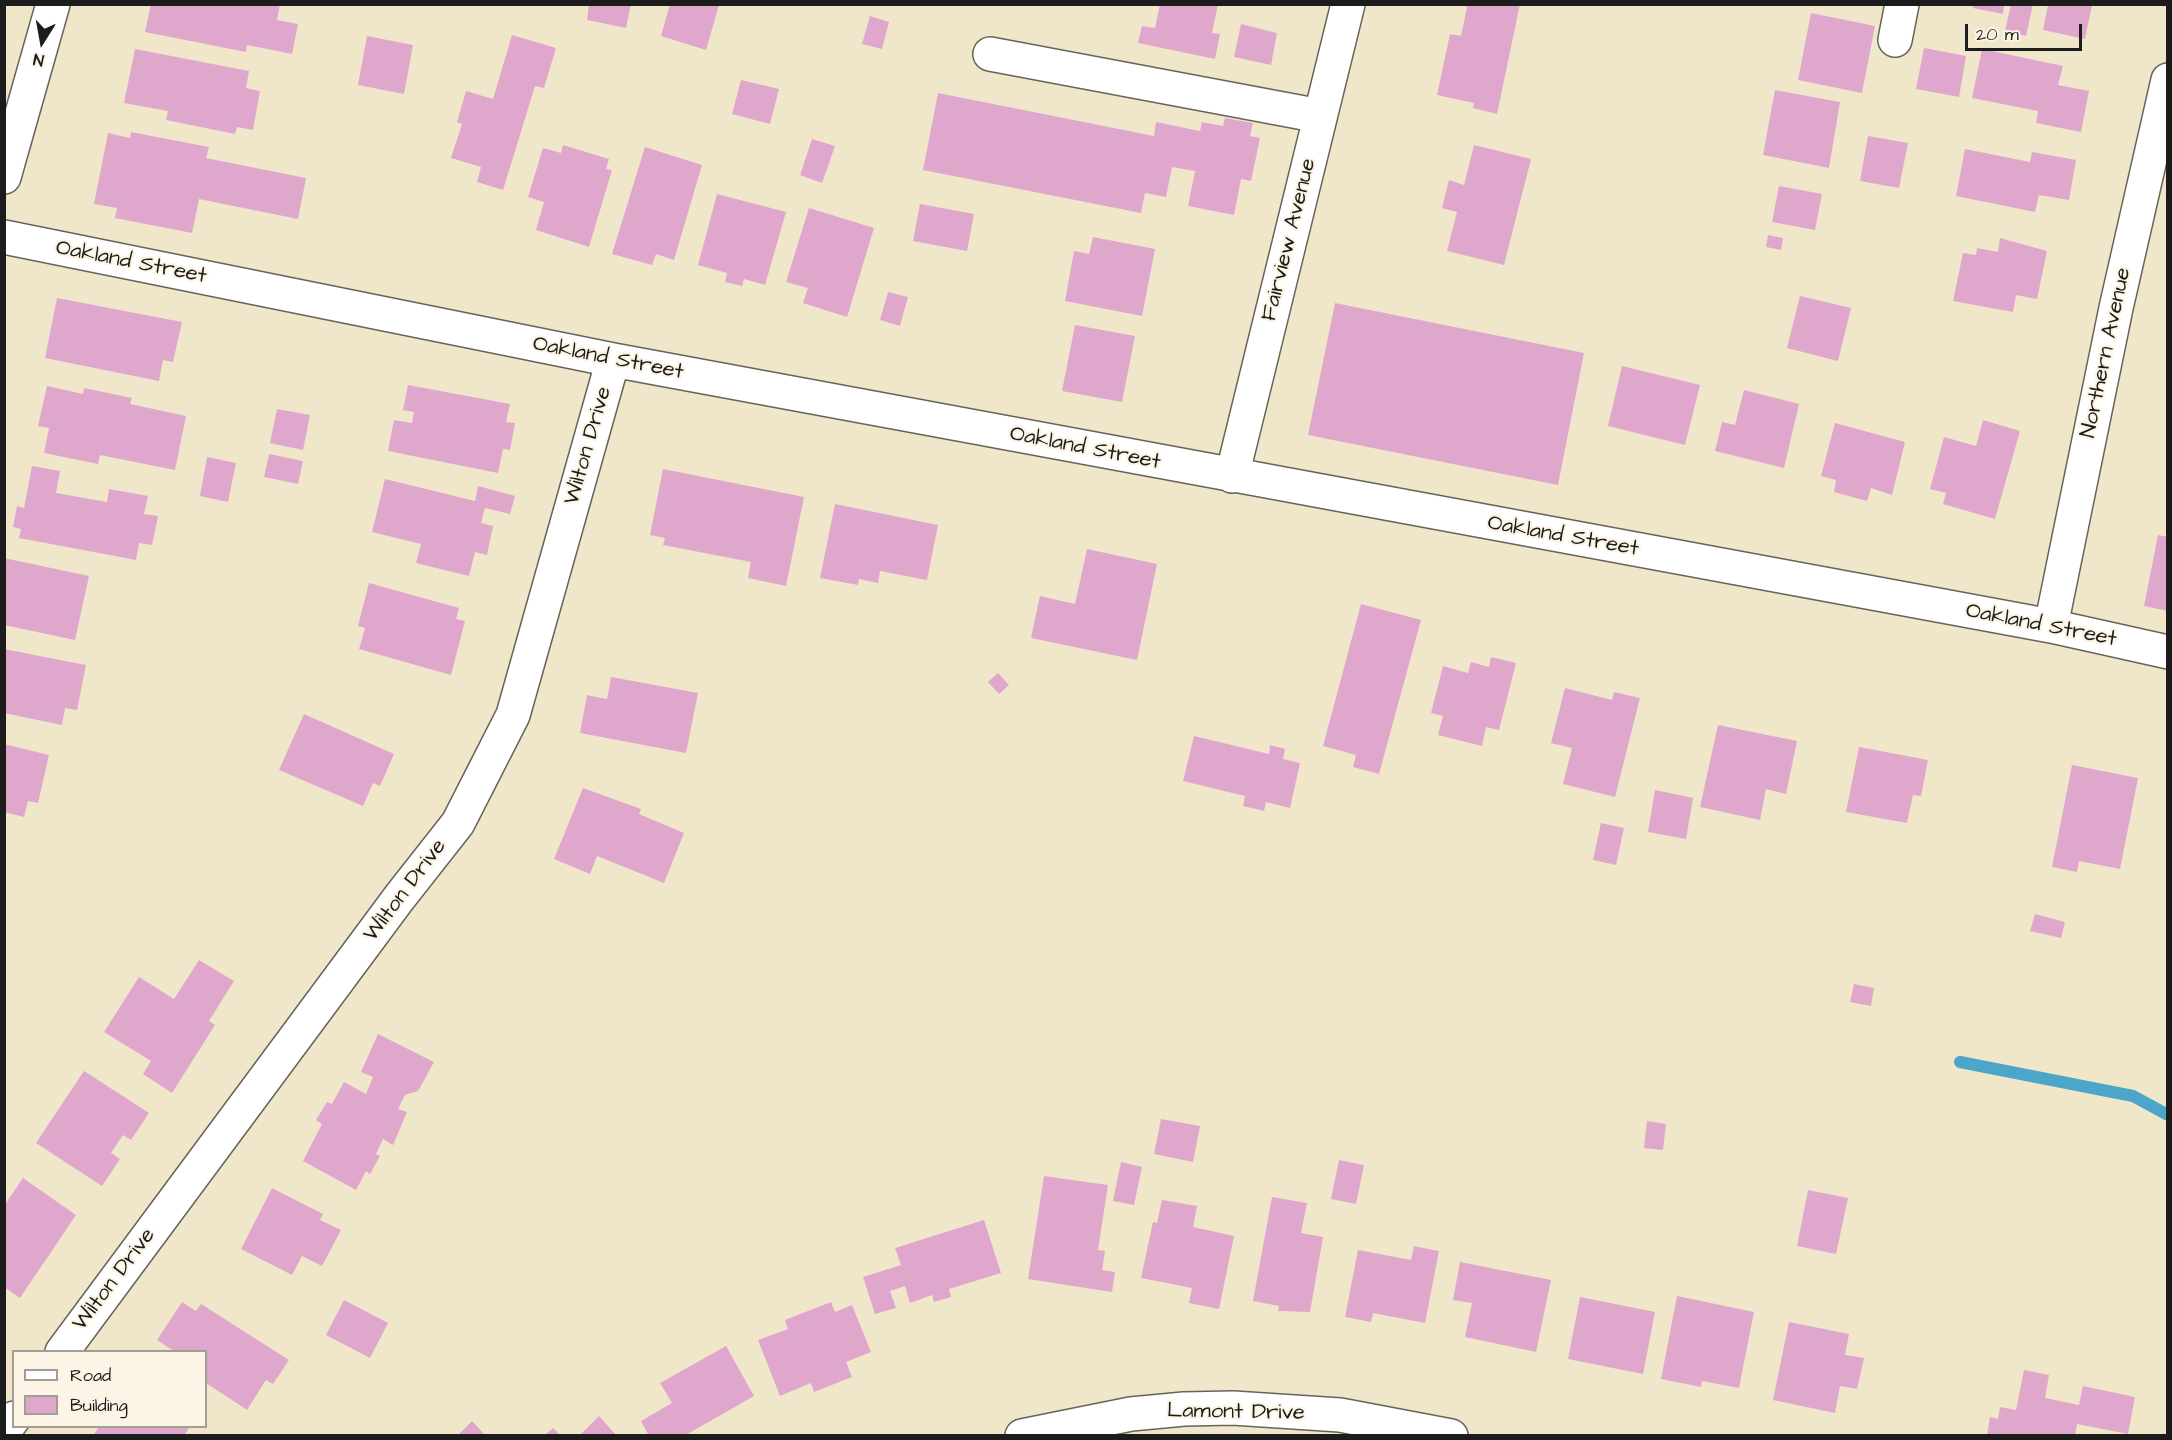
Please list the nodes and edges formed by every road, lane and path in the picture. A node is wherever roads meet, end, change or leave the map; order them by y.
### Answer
1 (53, 4) edge
2 (1348, 4) edge
3 (1902, 4) edge
4 (1895, 40) dead end
5 (990, 54) dead end
6 (2168, 80) edge
7 (1320, 116) junction
8 (4, 177) edge
9 (4, 237) edge
10 (613, 360) junction
11 (1232, 476) junction
12 (2051, 626) junction
13 (2168, 652) edge
14 (64, 1350) edge
15 (1022, 1436) edge
16 (1452, 1436) edge

1 - 8 street
2 - 7 street, Fairview Avenue
3 - 4 street
5 - 7 street
6 - 12 street, Northern Avenue
7 - 11 street, Fairview Avenue
9 - 10 street, Oakland Street
10 - 11 street, Oakland Street
10 - 14 street, Wilton Drive
11 - 12 street, Oakland Street
12 - 13 street, Oakland Street
15 - 16 street, Lamont Drive

